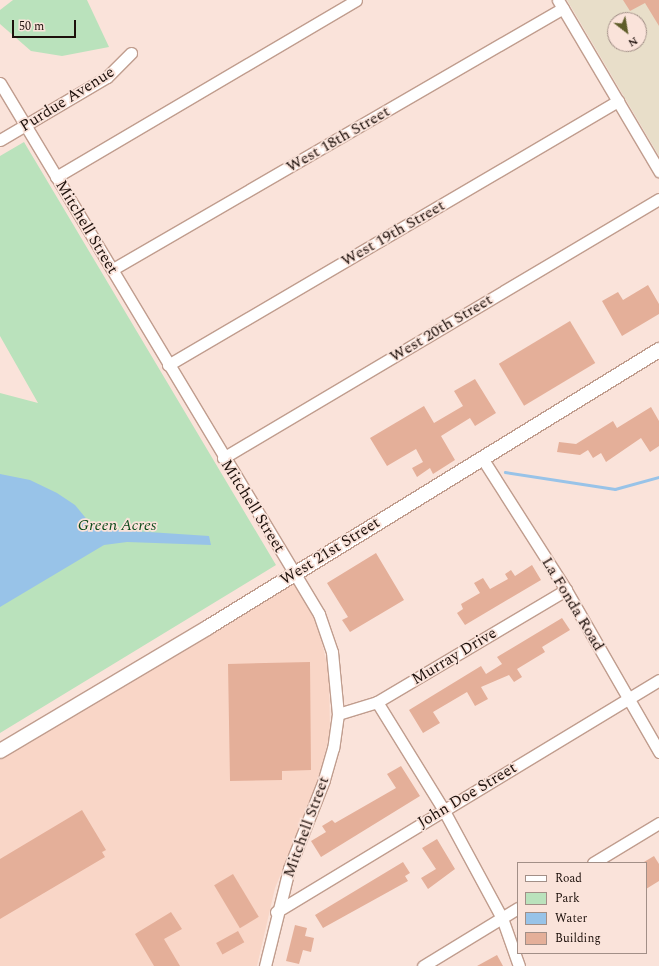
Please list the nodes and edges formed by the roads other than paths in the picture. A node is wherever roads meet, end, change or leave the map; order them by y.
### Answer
1 (356, 0) edge
2 (560, 4) edge
3 (131, 53) dead end
4 (0, 83) edge
5 (618, 101) junction
6 (25, 125) junction
7 (0, 140) edge
8 (659, 171) edge
9 (56, 177) junction
10 (659, 199) edge
11 (113, 270) junction
12 (659, 350) edge
13 (168, 365) junction
14 (223, 458) junction
15 (482, 458) junction
16 (294, 573) junction
17 (566, 590) junction
18 (659, 680) edge
19 (630, 697) junction
20 (377, 702) junction
21 (338, 714) junction
22 (0, 751) edge
23 (659, 752) edge
24 (443, 809) junction
25 (659, 823) edge
26 (595, 862) edge
27 (517, 909) edge
28 (276, 912) junction
29 (502, 918) junction
30 (265, 966) edge
31 (423, 966) edge
32 (519, 966) edge

1 - 9 street
2 - 5 street
2 - 11 street, West 18th Street
3 - 6 street, Purdue Avenue
4 - 6 street, Mitchell Street
5 - 8 street
5 - 13 street, West 19th Street
6 - 7 street, Purdue Avenue
6 - 9 street, Mitchell Street
9 - 11 street, Mitchell Street
10 - 14 street, West 20th Street
11 - 13 street, Mitchell Street
12 - 15 main road, West 21st Street
13 - 14 street, Mitchell Street
14 - 16 street, Mitchell Street
15 - 16 main road, West 21st Street
15 - 17 street, La Fonda Road
16 - 21 street, Mitchell Street
16 - 22 main road, West 21st Street
17 - 19 street, La Fonda Road
17 - 20 street, Murray Drive
18 - 19 street, John Doe Street
19 - 23 street, La Fonda Road
19 - 24 street, John Doe Street
20 - 21 street, Murray Drive
20 - 24 street
21 - 28 street, Mitchell Street
24 - 28 street, John Doe Street
24 - 29 street
25 - 26 street
27 - 29 street
28 - 30 street, Mitchell Street
29 - 31 street
29 - 32 street

